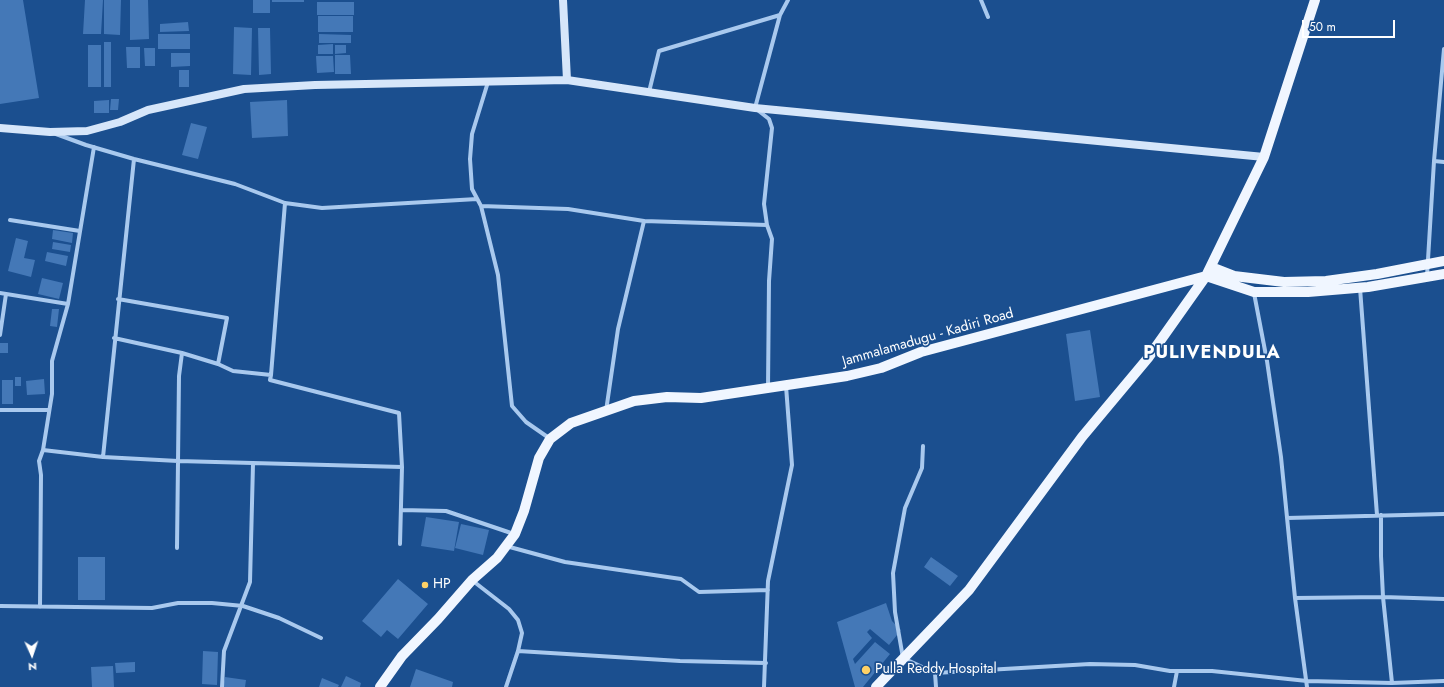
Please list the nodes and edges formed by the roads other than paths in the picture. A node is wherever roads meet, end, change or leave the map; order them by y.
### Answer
1 (563, 0) edge
2 (788, 0) edge
3 (981, 0) edge
4 (1315, 0) edge
5 (780, 15) junction
6 (988, 16) dead end
7 (1444, 50) edge
8 (567, 80) junction
9 (488, 82) junction
10 (649, 92) junction
11 (755, 108) junction
12 (1439, 108) junction
13 (1444, 108) edge
14 (0, 128) edge
15 (50, 132) junction
16 (94, 148) junction
17 (1264, 157) junction
18 (134, 159) junction
19 (1434, 161) junction
20 (1444, 162) edge
21 (478, 199) junction
22 (285, 203) junction
23 (481, 206) junction
24 (10, 220) dead end
25 (644, 221) junction
26 (767, 225) junction
27 (80, 232) junction
28 (1444, 262) edge
29 (1427, 265) junction
30 (1209, 272) junction
31 (1444, 274) edge
32 (1426, 278) junction
33 (1360, 288) junction
34 (1254, 292) junction
35 (0, 293) edge
36 (6, 294) junction
37 (118, 299) junction
38 (68, 304) junction
39 (0, 336) edge
40 (114, 338) junction
41 (182, 353) junction
42 (218, 364) junction
43 (271, 375) junction
44 (786, 386) junction
45 (768, 388) junction
46 (0, 410) edge
47 (49, 410) junction
48 (606, 411) junction
49 (550, 438) junction
50 (923, 446) dead end
51 (44, 450) junction
52 (103, 457) junction
53 (178, 461) junction
54 (253, 464) junction
55 (402, 467) junction
56 (401, 510) junction
57 (1444, 514) edge
58 (1379, 515) junction
59 (1287, 518) junction
60 (515, 534) junction
61 (400, 544) dead end
62 (505, 546) junction
63 (177, 548) dead end
64 (472, 580) junction
65 (768, 590) junction
66 (1383, 597) junction
67 (1295, 598) junction
68 (1444, 599) edge
69 (0, 606) edge
70 (243, 606) junction
71 (40, 607) junction
72 (321, 638) dead end
73 (518, 651) junction
74 (903, 658) junction
75 (766, 663) junction
76 (1177, 671) junction
77 (935, 673) junction
78 (1307, 681) junction
79 (1444, 681) edge
80 (1392, 683) junction
81 (222, 687) edge
82 (380, 687) edge
83 (506, 687) edge
84 (764, 687) edge
85 (876, 687) edge
86 (936, 687) edge
87 (1174, 687) edge
88 (1307, 687) edge

1 - 8 main road
2 - 5 street
3 - 6 street
4 - 17 main road
5 - 10 street
5 - 11 street
7 - 12 street
8 - 9 main road
8 - 10 main road
9 - 15 main road
9 - 21 street
10 - 11 main road
11 - 17 main road
11 - 26 street
12 - 13 street
12 - 19 street
14 - 15 main road
15 - 16 street
16 - 18 street
16 - 27 street
17 - 30 main road
18 - 22 street
18 - 37 street
19 - 20 street
19 - 29 street
21 - 22 street
21 - 23 street
22 - 43 street
23 - 25 street
23 - 49 street
24 - 27 street
25 - 26 street
25 - 48 street
26 - 45 street
27 - 38 street
28 - 29 main road
29 - 30 main road
29 - 32 street
30 - 34 main road
30 - 44 main road, Jammalamadugu - Kadiri Road
30 - 74 main road
31 - 32 main road
32 - 33 main road
33 - 34 main road
33 - 58 street
34 - 59 street
35 - 36 street
36 - 38 street
36 - 39 street
37 - 40 street
37 - 42 street
38 - 47 street
40 - 41 street
40 - 52 street
41 - 42 street
41 - 53 street
42 - 43 street
43 - 55 street
44 - 45 main road, Jammalamadugu - Kadiri Road
44 - 65 street
45 - 48 main road, Jammalamadugu - Kadiri Road
46 - 47 street
47 - 51 street
48 - 49 main road, Jammalamadugu - Kadiri Road
49 - 60 main road, Jammalamadugu - Kadiri Road
50 - 74 street
51 - 52 street
51 - 71 street
52 - 53 street
53 - 54 street
53 - 63 street
54 - 55 street
54 - 70 street
55 - 56 street
56 - 60 street
56 - 61 street
57 - 58 street
58 - 59 street
58 - 66 street
59 - 67 street
60 - 62 main road, Jammalamadugu - Kadiri Road
62 - 64 main road, Jammalamadugu - Kadiri Road
62 - 65 street
64 - 73 street
64 - 82 main road, Jammalamadugu - Kadiri Road
65 - 75 street
66 - 67 street
66 - 68 street
66 - 80 street
67 - 78 street
69 - 71 street
70 - 71 street
70 - 72 street
70 - 81 street
73 - 75 street
73 - 83 street
74 - 77 street
74 - 85 main road
75 - 84 street
76 - 77 street
76 - 78 street
76 - 87 street
77 - 86 street
78 - 80 street
78 - 88 street
79 - 80 street

